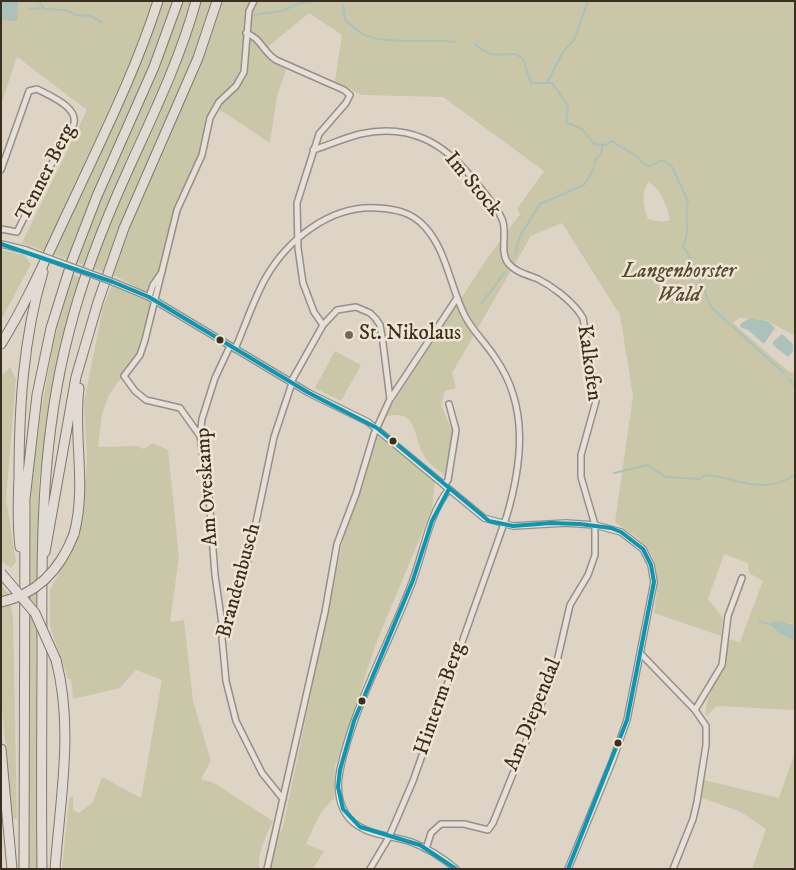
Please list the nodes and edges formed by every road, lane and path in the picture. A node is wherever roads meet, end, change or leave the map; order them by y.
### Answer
1 (156, 1) edge
2 (178, 1) edge
3 (196, 1) edge
4 (217, 1) edge
5 (254, 1) edge
6 (246, 33) junction
7 (313, 150) junction
8 (1, 170) edge
9 (1, 229) edge
10 (504, 236) joint
11 (55, 239) junction
12 (298, 239) junction
13 (1, 244) edge
14 (163, 269) junction
15 (149, 297) junction
16 (458, 301) junction
17 (156, 302) junction
18 (323, 325) junction
19 (1, 344) edge
20 (233, 347) junction
21 (81, 363) junction
22 (292, 382) junction
23 (390, 398) junction
24 (449, 404) dead end
25 (377, 428) junction
26 (200, 436) junction
27 (447, 487) junction
28 (504, 525) junction
29 (595, 525) junction
30 (24, 566) junction
31 (41, 567) junction
32 (1, 573) edge
33 (742, 578) dead end
34 (1, 602) edge
35 (223, 632) junction
36 (641, 654) junction
37 (695, 710) junction
38 (1, 749) edge
39 (284, 799) junction
40 (389, 837) junction
41 (426, 849) junction
42 (12, 869) edge
43 (24, 869) edge
44 (42, 869) edge
45 (55, 869) edge
46 (267, 869) edge
47 (370, 869) edge
48 (456, 869) edge
49 (568, 869) edge
50 (673, 869) edge

1 - 11 highway
2 - 30 highway
3 - 31 highway
4 - 21 highway
5 - 6 street
6 - 7 street
6 - 14 street
7 - 10 street, Im Stock
7 - 12 street
8 - 9 street, Tenner Berg
10 - 29 street, Kalkofen
11 - 19 highway
11 - 30 highway
12 - 16 street, Am Oveskamp
12 - 18 street
12 - 20 street, Am Oveskamp
13 - 15 street, bridge
14 - 15 street
14 - 17 street
15 - 17 street
16 - 23 street
16 - 28 street, Hinterm Berg
17 - 20 street
17 - 26 street
18 - 22 street, Brandenbusch
18 - 23 street, Brandenbusch
20 - 22 street
20 - 26 street, Am Oveskamp
21 - 31 highway
21 - 34 highway, bridge
22 - 25 street
22 - 35 street, Brandenbusch
23 - 25 street
24 - 27 street
25 - 27 street
25 - 39 street
26 - 35 street, Am Oveskamp
27 - 28 street
27 - 40 street
28 - 29 street
28 - 40 street, Hinterm Berg
29 - 36 street
29 - 41 street, Am Diependal
30 - 43 highway
31 - 44 highway
32 - 45 highway, bridge
33 - 37 street
35 - 39 street, Brandenbusch
36 - 37 street
36 - 49 street
37 - 50 street
38 - 42 highway
39 - 46 street
40 - 41 street
40 - 47 street, Hinterm Berg
41 - 48 street

